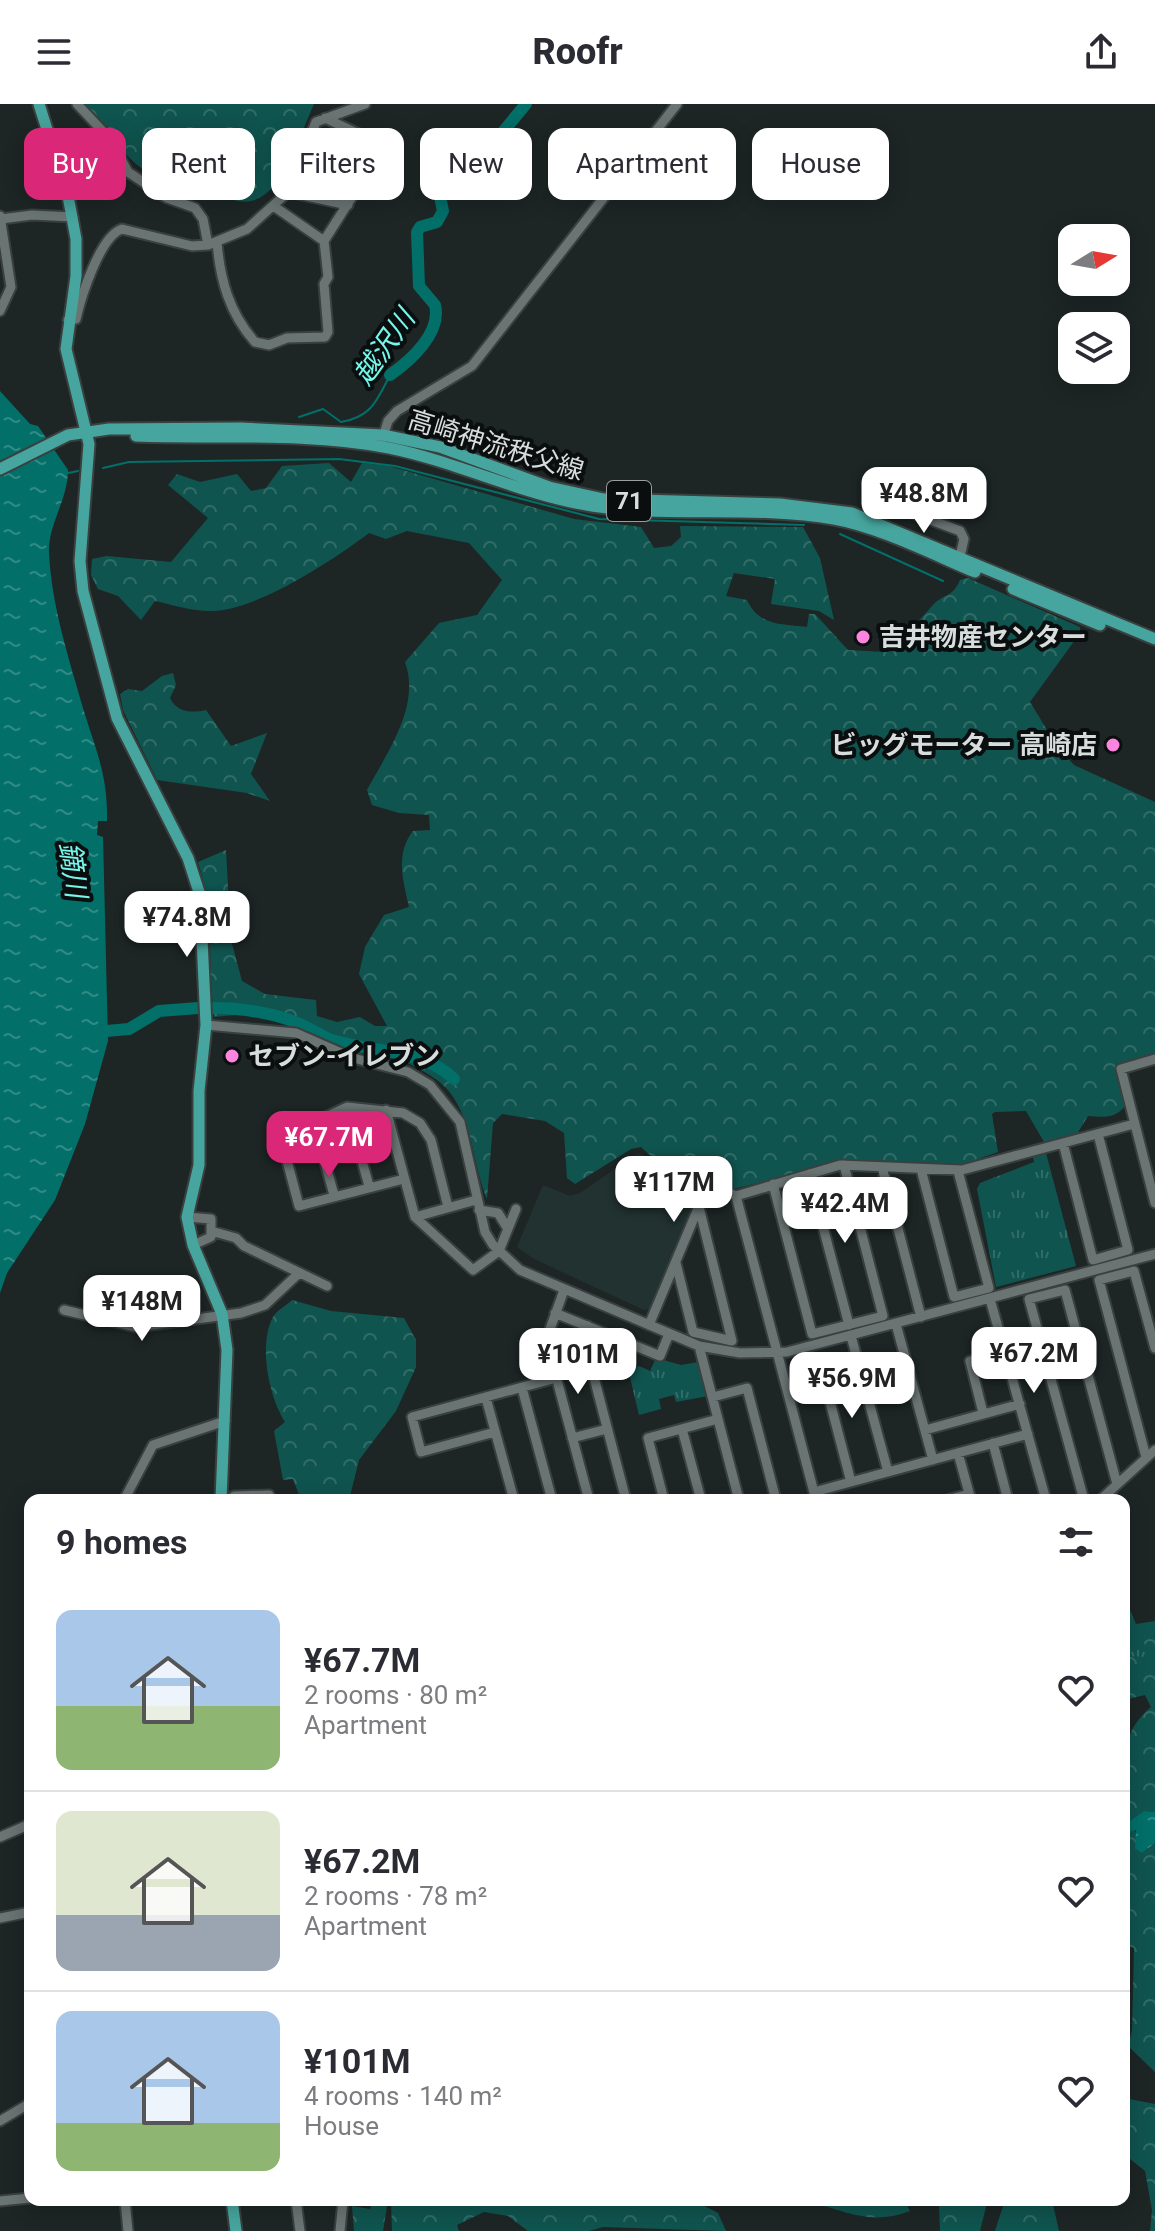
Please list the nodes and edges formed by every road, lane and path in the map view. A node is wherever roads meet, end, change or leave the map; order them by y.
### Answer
1 (39, 104) edge
2 (77, 104) edge
3 (365, 104) edge
4 (677, 104) edge
5 (325, 118) junction
6 (313, 128) edge
7 (281, 200) edge
8 (325, 200) edge
9 (348, 205) junction
10 (275, 207) junction
11 (0, 217) edge
12 (73, 217) junction
13 (324, 241) junction
14 (213, 243) junction
15 (0, 311) edge
16 (68, 320) junction
17 (87, 433) junction
18 (382, 441) junction
19 (0, 469) edge
20 (888, 504) dead end
21 (959, 562) junction
22 (1155, 639) edge
23 (1155, 646) edge
24 (206, 1025) junction
25 (1154, 1062) edge
26 (347, 1107) junction
27 (386, 1110) junction
28 (314, 1123) junction
29 (1134, 1124) junction
30 (1098, 1134) junction
31 (1063, 1143) junction
32 (844, 1165) junction
33 (882, 1167) junction
34 (921, 1169) junction
35 (958, 1171) junction
36 (809, 1174) junction
37 (404, 1179) junction
38 (773, 1184) junction
39 (369, 1186) junction
40 (334, 1195) junction
41 (736, 1196) junction
42 (1155, 1203) edge
43 (478, 1205) junction
44 (448, 1207) junction
45 (699, 1207) junction
46 (516, 1209) dead end
47 (187, 1217) junction
48 (415, 1217) junction
49 (508, 1229) junction
50 (211, 1231) junction
51 (193, 1245) junction
52 (499, 1251) junction
53 (1155, 1254) edge
54 (676, 1263) junction
55 (298, 1274) junction
56 (327, 1286) dead end
57 (564, 1290) junction
58 (990, 1299) junction
59 (64, 1310) dead end
60 (555, 1313) junction
61 (222, 1314) junction
62 (921, 1317) junction
63 (896, 1324) junction
64 (649, 1325) junction
65 (588, 1326) junction
66 (850, 1330) junction
67 (669, 1334) junction
68 (699, 1346) junction
69 (1155, 1348) edge
70 (1005, 1352) junction
71 (775, 1353) junction
72 (858, 1361) junction
73 (556, 1378) junction
74 (522, 1388) junction
75 (713, 1397) junction
76 (486, 1398) junction
77 (1020, 1404) junction
78 (983, 1413) junction
79 (718, 1419) junction
80 (225, 1421) junction
81 (607, 1429) junction
82 (682, 1429) junction
83 (925, 1430) junction
84 (495, 1432) junction
85 (1028, 1434) junction
86 (572, 1438) junction
87 (993, 1443) junction
88 (1155, 1450) edge
89 (958, 1453) junction
90 (1146, 1457) junction
91 (933, 1460) junction
92 (888, 1472) junction
93 (223, 1482) junction
94 (851, 1482) junction
95 (1117, 1484) junction
96 (127, 1494) edge
97 (222, 1494) edge
98 (233, 1494) edge
99 (512, 1494) edge
100 (550, 1494) edge
101 (587, 1494) edge
102 (624, 1494) edge
103 (662, 1494) edge
104 (699, 1494) edge
105 (737, 1494) edge
106 (774, 1494) edge
107 (814, 1494) edge
108 (820, 1494) edge
109 (969, 1494) edge
110 (1006, 1494) edge
111 (1044, 1494) edge
112 (1082, 1494) edge
113 (1106, 1494) edge
114 (24, 1827) edge
115 (0, 1837) edge
116 (24, 1913) edge
117 (0, 1918) edge
118 (24, 2107) edge
119 (0, 2121) edge
120 (24, 2199) edge
121 (0, 2201) edge
122 (126, 2206) edge
123 (233, 2206) edge
124 (297, 2206) edge
125 (342, 2206) edge
126 (128, 2231) edge
127 (236, 2231) edge
128 (300, 2231) edge
129 (340, 2231) edge

1 - 12 main road
2 - 14 street
3 - 5 street
4 - 18 street
5 - 6 street
5 - 9 street
7 - 10 street
8 - 9 street
9 - 13 street
10 - 13 street
10 - 14 street
11 - 12 street
11 - 15 street
12 - 16 main road
13 - 14 street
14 - 16 street
16 - 17 main road
17 - 18 main road, 高崎神流秩父線 / 71
17 - 19 main road, 高崎神流秩父線 / 71
17 - 24 main road
18 - 21 main road, 高崎神流秩父線 / 71
20 - 21 street
21 - 22 main road, 高崎神流秩父線 / 71
21 - 23 main road, 高崎神流秩父線 / 71
24 - 43 street
24 - 47 main road
25 - 29 street
26 - 27 street
26 - 28 street
26 - 39 street
27 - 37 street
27 - 44 street
28 - 40 street
28 - 40 street
29 - 30 street
29 - 42 street
30 - 31 street
30 - 31 street
31 - 35 street
32 - 33 street
32 - 36 street
32 - 66 street
33 - 34 street
33 - 62 street
34 - 35 street
34 - 35 street
36 - 38 street
36 - 66 street
37 - 39 street
37 - 48 street
38 - 41 street
38 - 66 street
39 - 40 street
41 - 45 street
41 - 71 street
43 - 44 street
43 - 49 street
43 - 52 street
44 - 48 street
45 - 54 street
45 - 54 street
46 - 49 street
47 - 50 street
47 - 51 main road
48 - 52 street
49 - 52 street
50 - 51 street
50 - 55 street
51 - 61 main road
52 - 57 street
53 - 58 street
54 - 64 street
55 - 56 street
55 - 61 street
57 - 60 street
57 - 64 street
58 - 62 street
58 - 70 street
59 - 61 street
60 - 65 street
60 - 73 street
61 - 80 main road
62 - 63 street
63 - 66 street
63 - 83 street
64 - 67 street
65 - 67 street
65 - 81 street
66 - 71 street
66 - 72 street
67 - 68 street
68 - 71 street
68 - 75 street
69 - 90 street
70 - 77 street
70 - 78 street
71 - 107 street
72 - 92 street
72 - 94 street
73 - 74 street
73 - 86 street
74 - 76 street
74 - 100 street
75 - 79 street
75 - 106 street
76 - 84 street
76 - 84 street
77 - 78 street
77 - 85 street
78 - 83 street
79 - 82 street
79 - 105 street
80 - 93 main road
80 - 96 street
81 - 86 street
81 - 102 street
82 - 103 street
82 - 104 street
83 - 91 street
84 - 99 street
85 - 87 street
85 - 111 street
86 - 101 street
87 - 89 street
87 - 110 street
88 - 90 street
89 - 91 street
89 - 109 street
90 - 95 street
91 - 92 street
92 - 94 street
93 - 97 main road
93 - 98 street
94 - 108 street
95 - 112 street
95 - 113 street
114 - 115 street
116 - 117 street
118 - 119 street
120 - 121 street
122 - 126 street
123 - 127 main road
124 - 128 street
125 - 129 street

